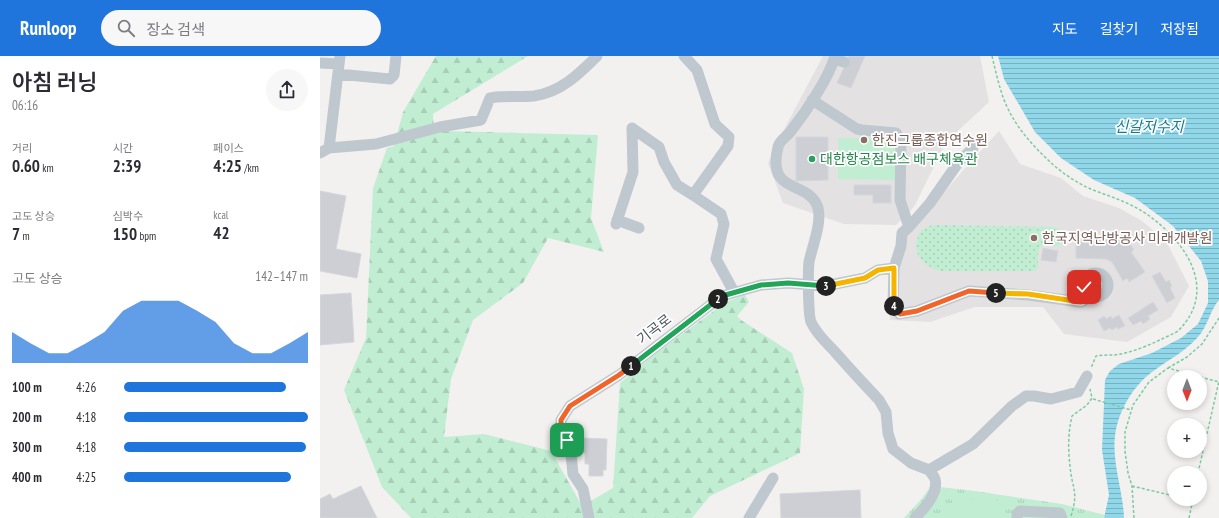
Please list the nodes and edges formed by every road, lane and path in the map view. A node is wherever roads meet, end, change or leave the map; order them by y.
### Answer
1 (396, 56) edge
2 (597, 56) edge
3 (684, 56) edge
4 (992, 56) edge
5 (838, 59) edge
6 (320, 63) edge
7 (339, 65) edge
8 (812, 100) junction
9 (973, 148) dead end
10 (325, 150) edge
11 (692, 195) junction
12 (909, 227) junction
13 (639, 228) dead end
14 (894, 268) junction
15 (809, 284) junction
16 (1200, 291) dead end
17 (734, 292) junction
18 (1090, 297) dead end
19 (1200, 297) dead end
20 (1219, 318) edge
21 (1168, 368) junction
22 (1088, 376) junction
23 (1219, 382) edge
24 (1092, 398) junction
25 (1131, 410) junction
26 (1200, 466) edge
27 (930, 470) junction
28 (773, 478) dead end
29 (1132, 486) junction
30 (1167, 494) edge
31 (1192, 506) edge
32 (589, 518) edge
33 (749, 518) edge
34 (915, 518) edge
35 (1017, 518) edge
36 (1062, 518) edge
37 (1070, 518) edge
38 (1134, 518) edge
39 (1189, 518) edge

1 - 7 street
2 - 10 street
3 - 11 street
4 - 16 path
5 - 8 street
6 - 7 street
7 - 10 street
8 - 12 street
8 - 15 street
9 - 12 street
11 - 13 street
11 - 17 street
12 - 14 street
14 - 15 street, 기곡로
14 - 18 street
15 - 17 street, 기곡로
15 - 27 street
17 - 32 street, 기곡로
19 - 22 path
20 - 21 path
21 - 23 path
21 - 25 path
22 - 24 path
22 - 27 street
23 - 26 path
24 - 25 path
24 - 37 path
25 - 29 path
27 - 34 street
28 - 33 street
29 - 30 path
29 - 38 path
31 - 39 path
35 - 36 street

